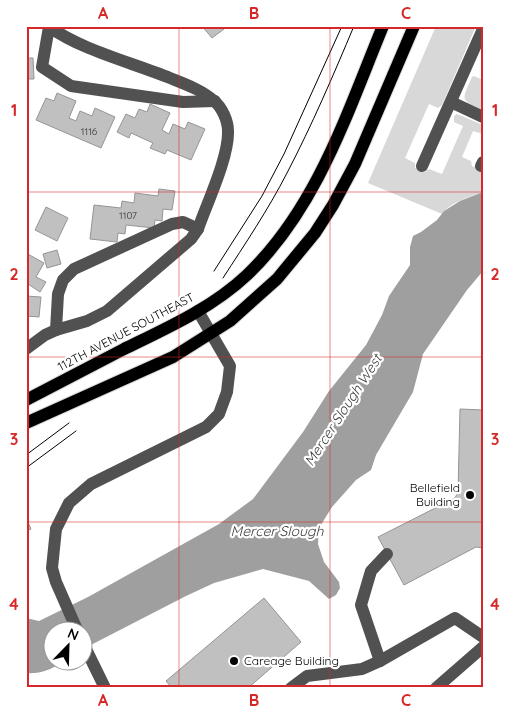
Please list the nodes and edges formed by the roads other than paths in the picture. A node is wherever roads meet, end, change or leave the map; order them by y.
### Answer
1 (382, 26) edge
2 (414, 26) edge
3 (49, 27) edge
4 (483, 29) edge
5 (215, 101) junction
6 (451, 102) junction
7 (483, 117) edge
8 (422, 166) dead end
9 (198, 229) junction
10 (198, 311) junction
11 (56, 330) junction
12 (211, 334) junction
13 (26, 349) edge
14 (26, 400) edge
15 (26, 423) edge
16 (387, 554) dead end
17 (74, 622) edge
18 (483, 637) edge
19 (483, 647) edge
20 (380, 661) junction
21 (92, 663) edge
22 (105, 688) edge
23 (291, 688) edge
24 (436, 688) edge

1 - 10 main road, 112TH AVENUE SOUTHEAST
2 - 12 main road
3 - 5 street
3 - 5 street
4 - 6 street
5 - 9 street
6 - 7 street
6 - 8 street
9 - 11 street
9 - 11 street
10 - 12 street
10 - 14 main road, 112TH AVENUE SOUTHEAST
11 - 13 street
12 - 15 main road
12 - 17 street
16 - 20 street
18 - 20 street
19 - 24 street
20 - 23 street
21 - 22 street

